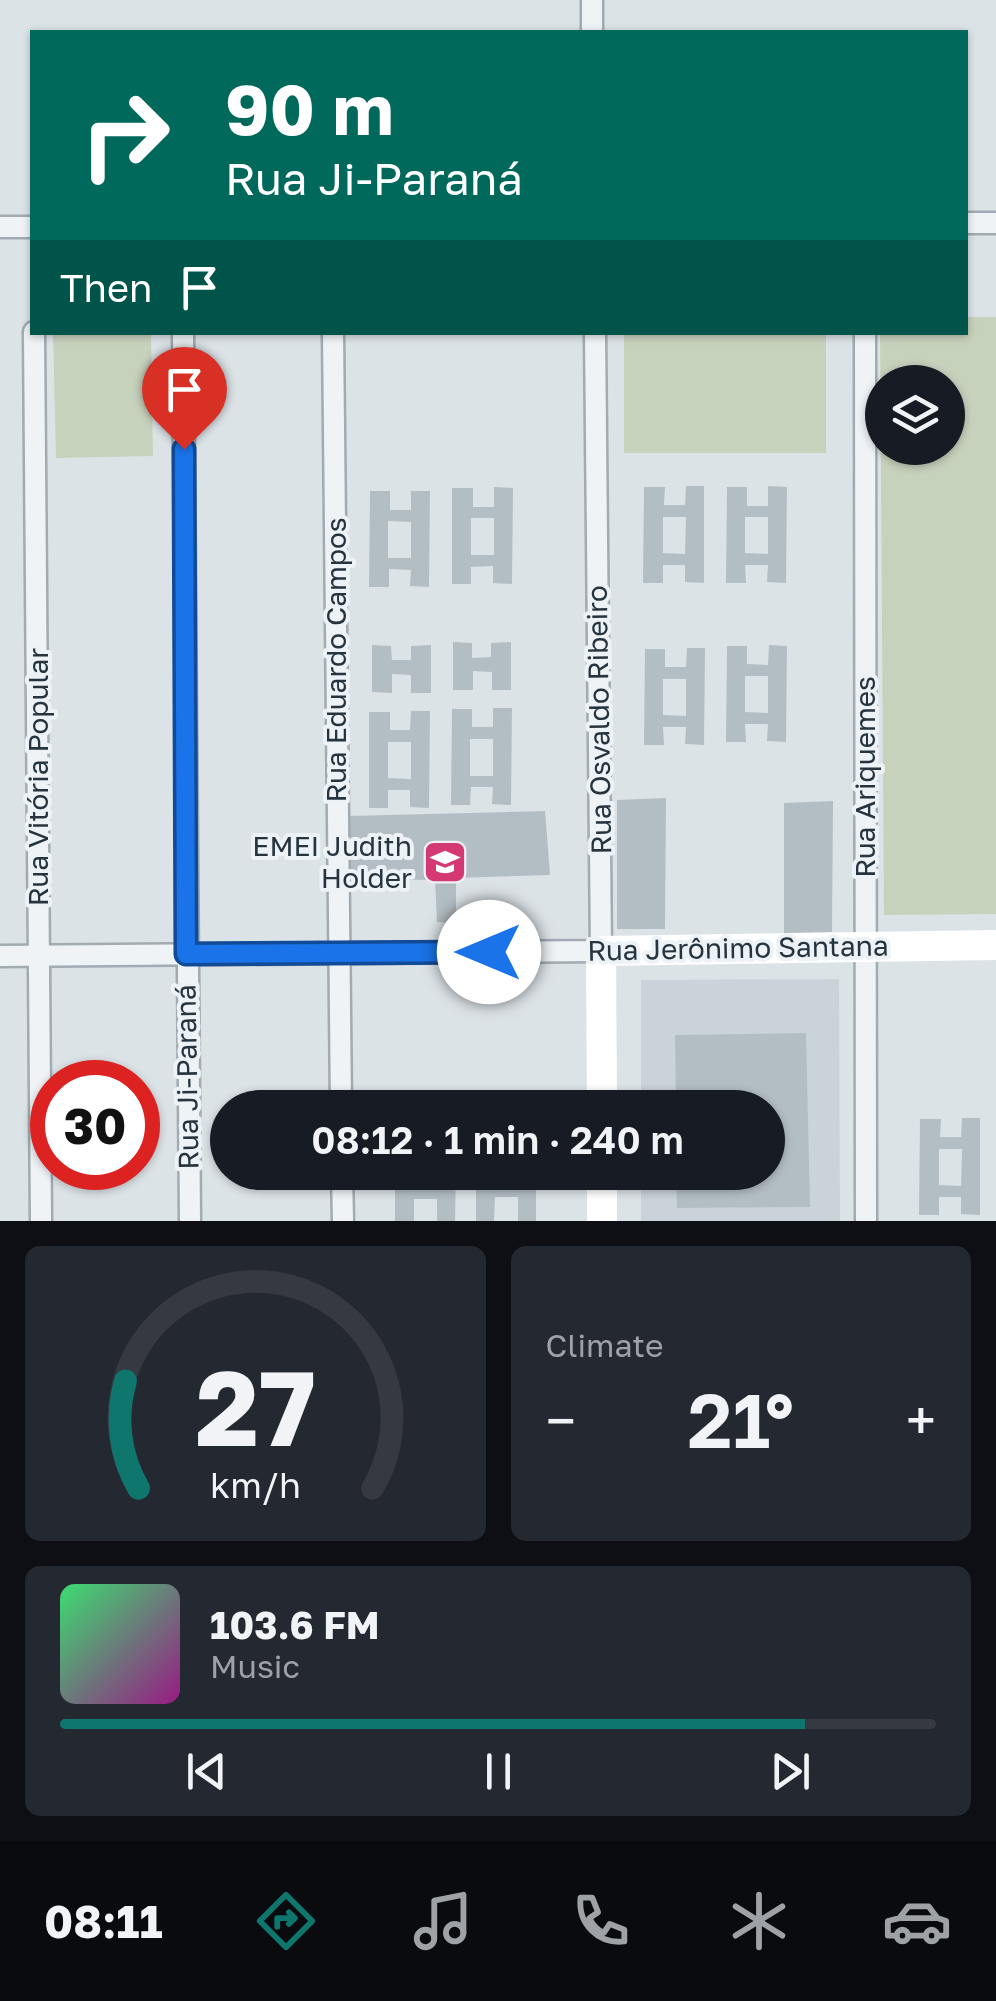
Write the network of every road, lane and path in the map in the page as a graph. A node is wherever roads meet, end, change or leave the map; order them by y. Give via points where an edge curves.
1 (592, 0) edge
2 (592, 30) edge
3 (968, 223) edge
4 (996, 223) edge
5 (0, 227) edge
6 (30, 227) edge
7 (34, 335) edge
8 (183, 335) edge
9 (334, 335) edge
10 (595, 335) edge
11 (865, 335) edge
12 (996, 944) edge
13 (864, 946) junction
14 (602, 951) junction
15 (338, 952) junction
16 (186, 954) junction
17 (0, 956) edge
18 (39, 956) junction
19 (341, 1090) edge
20 (602, 1090) edge
21 (342, 1190) edge
22 (602, 1190) edge
23 (41, 1221) edge
24 (190, 1221) edge
25 (343, 1221) edge
26 (602, 1221) edge
27 (866, 1221) edge

1 - 2 street
3 - 4 street
5 - 6 street
7 - 18 street, Rua Vitória Popular
8 - 16 street, Rua Ji-Paraná
9 - 15 street, Rua Eduardo Campos
10 - 14 street, Rua Osvaldo Ribeiro
11 - 13 street, Rua Ariquemes
12 - 13 street, Rua Jerônimo Santana
13 - 14 street, Rua Jerônimo Santana
13 - 27 street, Rua Ariquemes
14 - 15 street, Rua Jerônimo Santana
14 - 20 street, Rua Osvaldo Ribeiro
15 - 16 street, Rua Jerônimo Santana
15 - 19 street, Rua Eduardo Campos
16 - 18 street, Rua Jerônimo Santana
16 - 24 street, Rua Ji-Paraná
17 - 18 street, Rua Jerônimo Santana
18 - 23 street, Rua Vitória Popular
21 - 25 street
22 - 26 street

